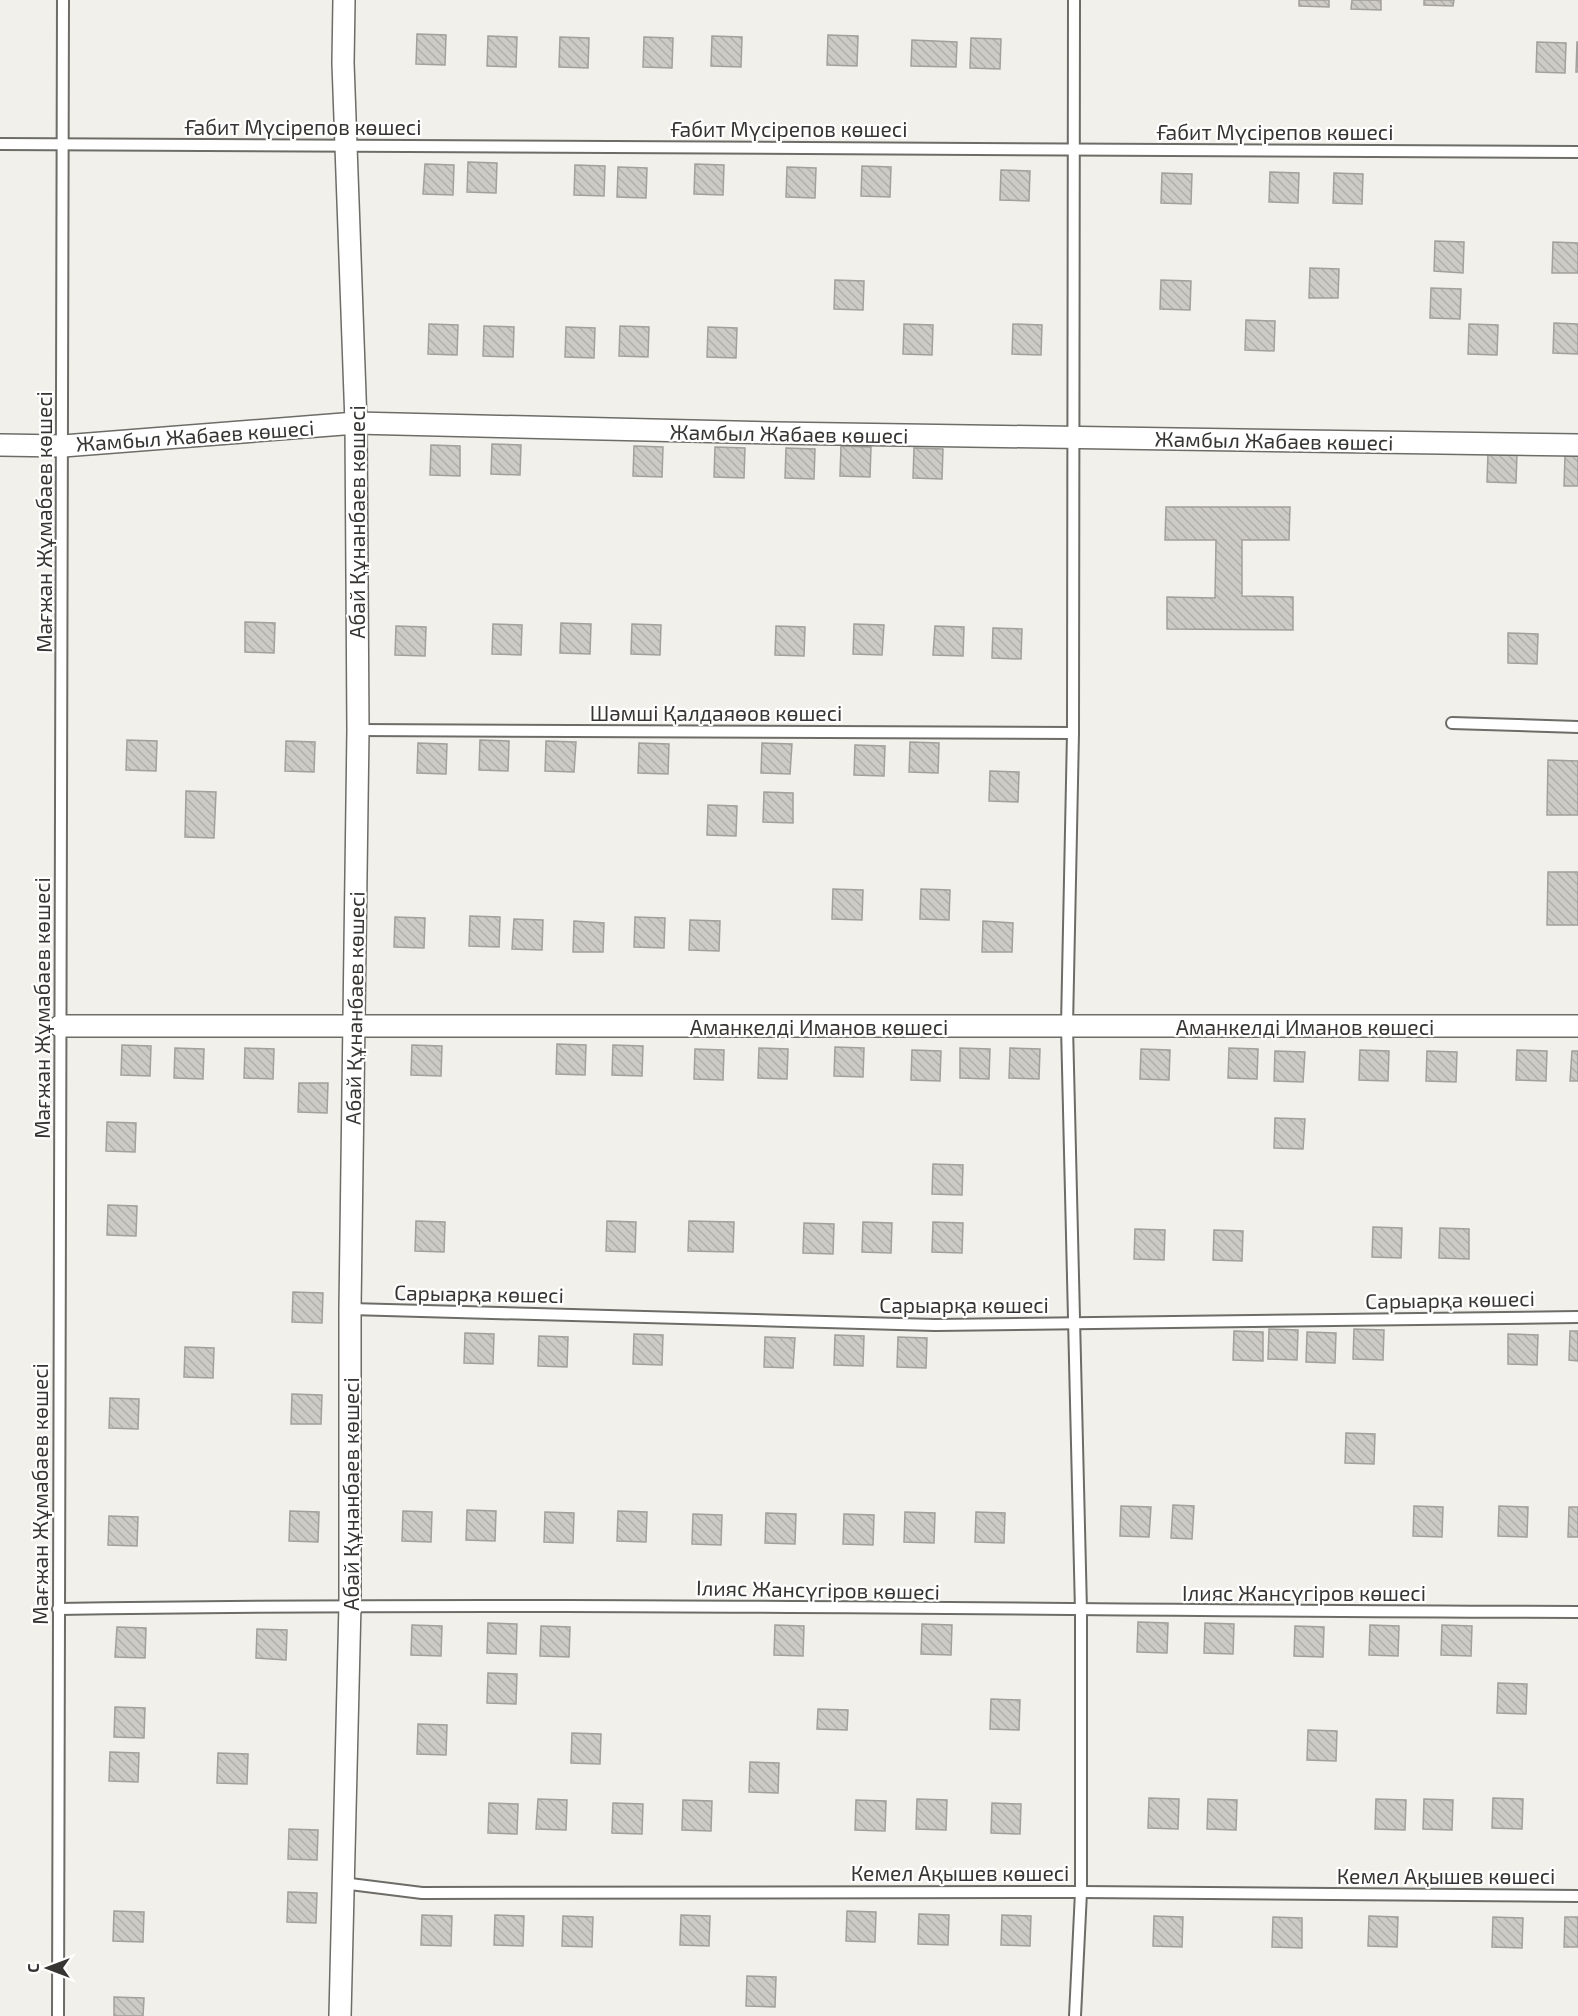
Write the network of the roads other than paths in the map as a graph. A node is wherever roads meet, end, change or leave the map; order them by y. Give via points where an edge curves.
1 (63, 0) edge
2 (344, 0) edge
3 (1074, 0) edge
4 (0, 144) edge
5 (61, 144) junction
6 (346, 146) junction
7 (1074, 149) junction
8 (1578, 152) edge
9 (356, 423) junction
10 (1075, 438) junction
11 (0, 445) edge
12 (1578, 445) edge
13 (63, 446) junction
14 (1452, 723) dead end
15 (1578, 727) edge
16 (358, 730) junction
17 (1073, 733) junction
18 (354, 1025) junction
19 (60, 1026) junction
20 (1068, 1026) junction
21 (1578, 1026) edge
22 (350, 1310) junction
23 (1578, 1317) edge
24 (1073, 1323) junction
25 (350, 1604) junction
26 (58, 1609) junction
27 (1081, 1611) junction
28 (1578, 1612) edge
29 (342, 1883) junction
30 (1081, 1892) junction
31 (1578, 1896) edge
32 (58, 2016) edge
33 (340, 2016) edge
34 (1075, 2016) edge

1 - 5 lane, Мағжан Жұмабаев көшесі
2 - 6 street, Абай Құнанбаев көшесі
3 - 7 lane
4 - 5 lane, Ғабит Мүсірепов көшесі
5 - 6 lane, Ғабит Мүсірепов көшесі
5 - 13 lane, Мағжан Жұмабаев көшесі
6 - 7 lane, Ғабит Мүсірепов көшесі
6 - 9 street, Абай Құнанбаев көшесі
7 - 8 lane, Ғабит Мүсірепов көшесі
7 - 10 lane
9 - 10 street, Жамбыл Жабаев көшесі
9 - 13 street, Жамбыл Жабаев көшесі
9 - 16 street, Абай Құнанбаев көшесі
10 - 12 street, Жамбыл Жабаев көшесі
10 - 17 lane
11 - 13 street, Жамбыл Жабаев көшесі
13 - 19 lane, Мағжан Жұмабаев көшесі
14 - 15 lane
16 - 17 lane, Шәмші Қалдаяөов көшесі
16 - 18 street, Абай Құнанбаев көшесі
17 - 20 lane
18 - 19 street, Аманкелді Иманов көшесі
18 - 20 street, Аманкелді Иманов көшесі
18 - 22 street, Абай Құнанбаев көшесі
19 - 26 lane, Мағжан Жұмабаев көшесі
20 - 21 street, Аманкелді Иманов көшесі
20 - 24 lane
22 - 24 lane, Сарыарқа көшесі via 935,1325
22 - 25 street, Абай Құнанбаев көшесі
23 - 24 lane, Сарыарқа көшесі
24 - 27 lane
25 - 26 lane, Ілияс Жансүгіров көшесі
25 - 27 lane, Ілияс Жансүгіров көшесі
25 - 29 street, Абай Құнанбаев көшесі
26 - 32 lane, Мағжан Жұмабаев көшесі
27 - 28 lane, Ілияс Жансүгіров көшесі
27 - 30 lane
29 - 30 lane, Кемел Ақышев көшесі via 422,1893
29 - 33 street, Абай Құнанбаев көшесі
30 - 31 lane, Кемел Ақышев көшесі
30 - 34 lane

